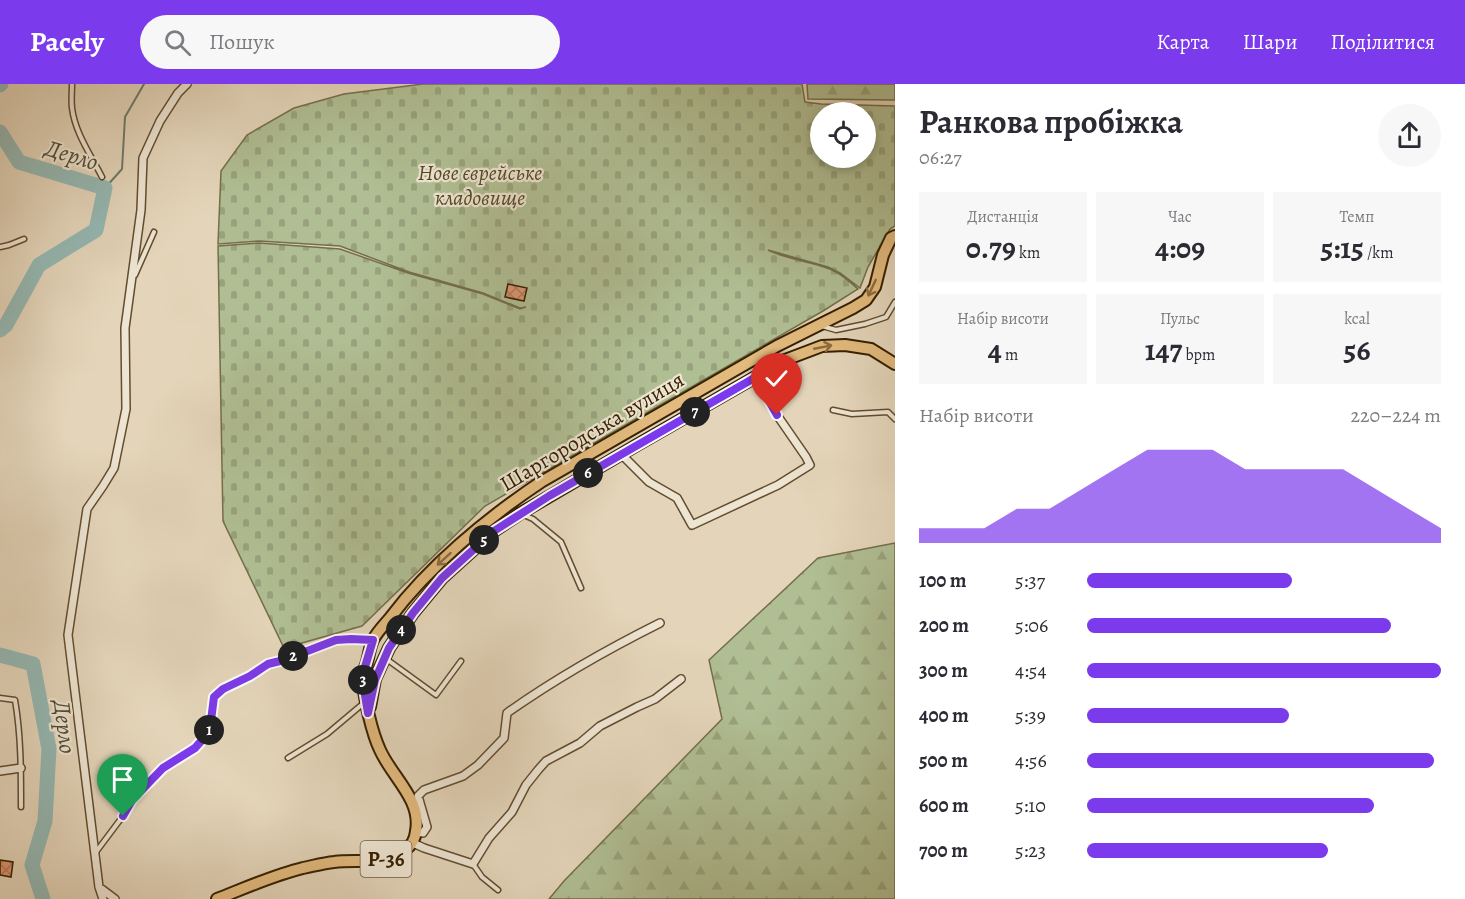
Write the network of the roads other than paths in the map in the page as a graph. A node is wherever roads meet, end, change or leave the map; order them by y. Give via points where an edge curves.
1 (72, 84) edge
2 (187, 84) edge
3 (102, 177) dead end
4 (154, 232) dead end
5 (895, 236) edge
6 (24, 239) dead end
7 (0, 247) edge
8 (131, 285) junction
9 (895, 302) edge
10 (820, 325) junction
11 (895, 364) edge
12 (756, 377) junction
13 (833, 410) dead end
14 (895, 419) edge
15 (621, 454) junction
16 (521, 513) junction
17 (581, 588) dead end
18 (660, 624) dead end
19 (373, 640) junction
20 (385, 657) junction
21 (461, 661) dead end
22 (681, 679) dead end
23 (0, 698) edge
24 (366, 701) junction
25 (368, 713) junction
26 (288, 758) dead end
27 (21, 768) junction
28 (0, 771) edge
29 (21, 807) dead end
30 (414, 837) junction
31 (95, 852) junction
32 (473, 864) junction
33 (99, 886) junction
34 (498, 890) dead end
35 (103, 899) edge
36 (115, 899) edge
37 (217, 899) edge

1 - 3 lane via 75,122
2 - 8 street via 160,121 143,158
4 - 8 lane
5 -> 10 main road, Шаргородська вулиця / Р-36 via 883,255 875,287 866,300
6 - 7 lane
8 - 31 street via 125,328 126,409 114,468 87,509 68,635
9 - 10 lane via 886,317 865,324 836,330
10 -> 19 main road, Шаргородська вулиця / Р-36 via 777,346 513,500 432,570
12 -> 11 main road, Шаргородська вулиця / Р-36 via 785,360 822,346 871,349
12 - 15 main road, Шаргородська вулиця / Р-36
12 - 15 street via 810,465 778,484 692,525 677,498 649,482
13 - 14 lane via 852,414 888,412
15 - 16 main road, Шаргородська вулиця / Р-36
16 - 17 lane via 561,542
16 - 20 main road, Шаргородська вулиця / Р-36 via 494,531 442,578 413,613
18 - 30 street via 563,676 507,713 504,738 478,765 464,776 424,790 418,796 427,827
19 - 24 main road, Шаргородська вулиця / Р-36 via 362,677
19 - 31 lane via 336,640 268,664 223,689 214,697 210,728 203,739 163,768 138,794
20 - 21 lane via 436,695
20 - 25 main road, Шаргородська вулиця / Р-36
22 - 32 street via 656,699 600,726 580,743 546,761
23 - 27 lane via 15,700
24 - 25 main road, Шаргородська вулиця / Р-36
24 - 26 lane via 327,734
25 - 30 main road, Шаргородська вулиця / Р-36 via 380,751 415,809 418,822
27 - 28 street
27 - 29 lane
30 - 32 street via 424,848
30 - 37 main road, Р-36 via 404,851 389,859 302,868
31 - 33 street
32 - 34 lane via 482,878
33 - 35 street
33 - 36 street

